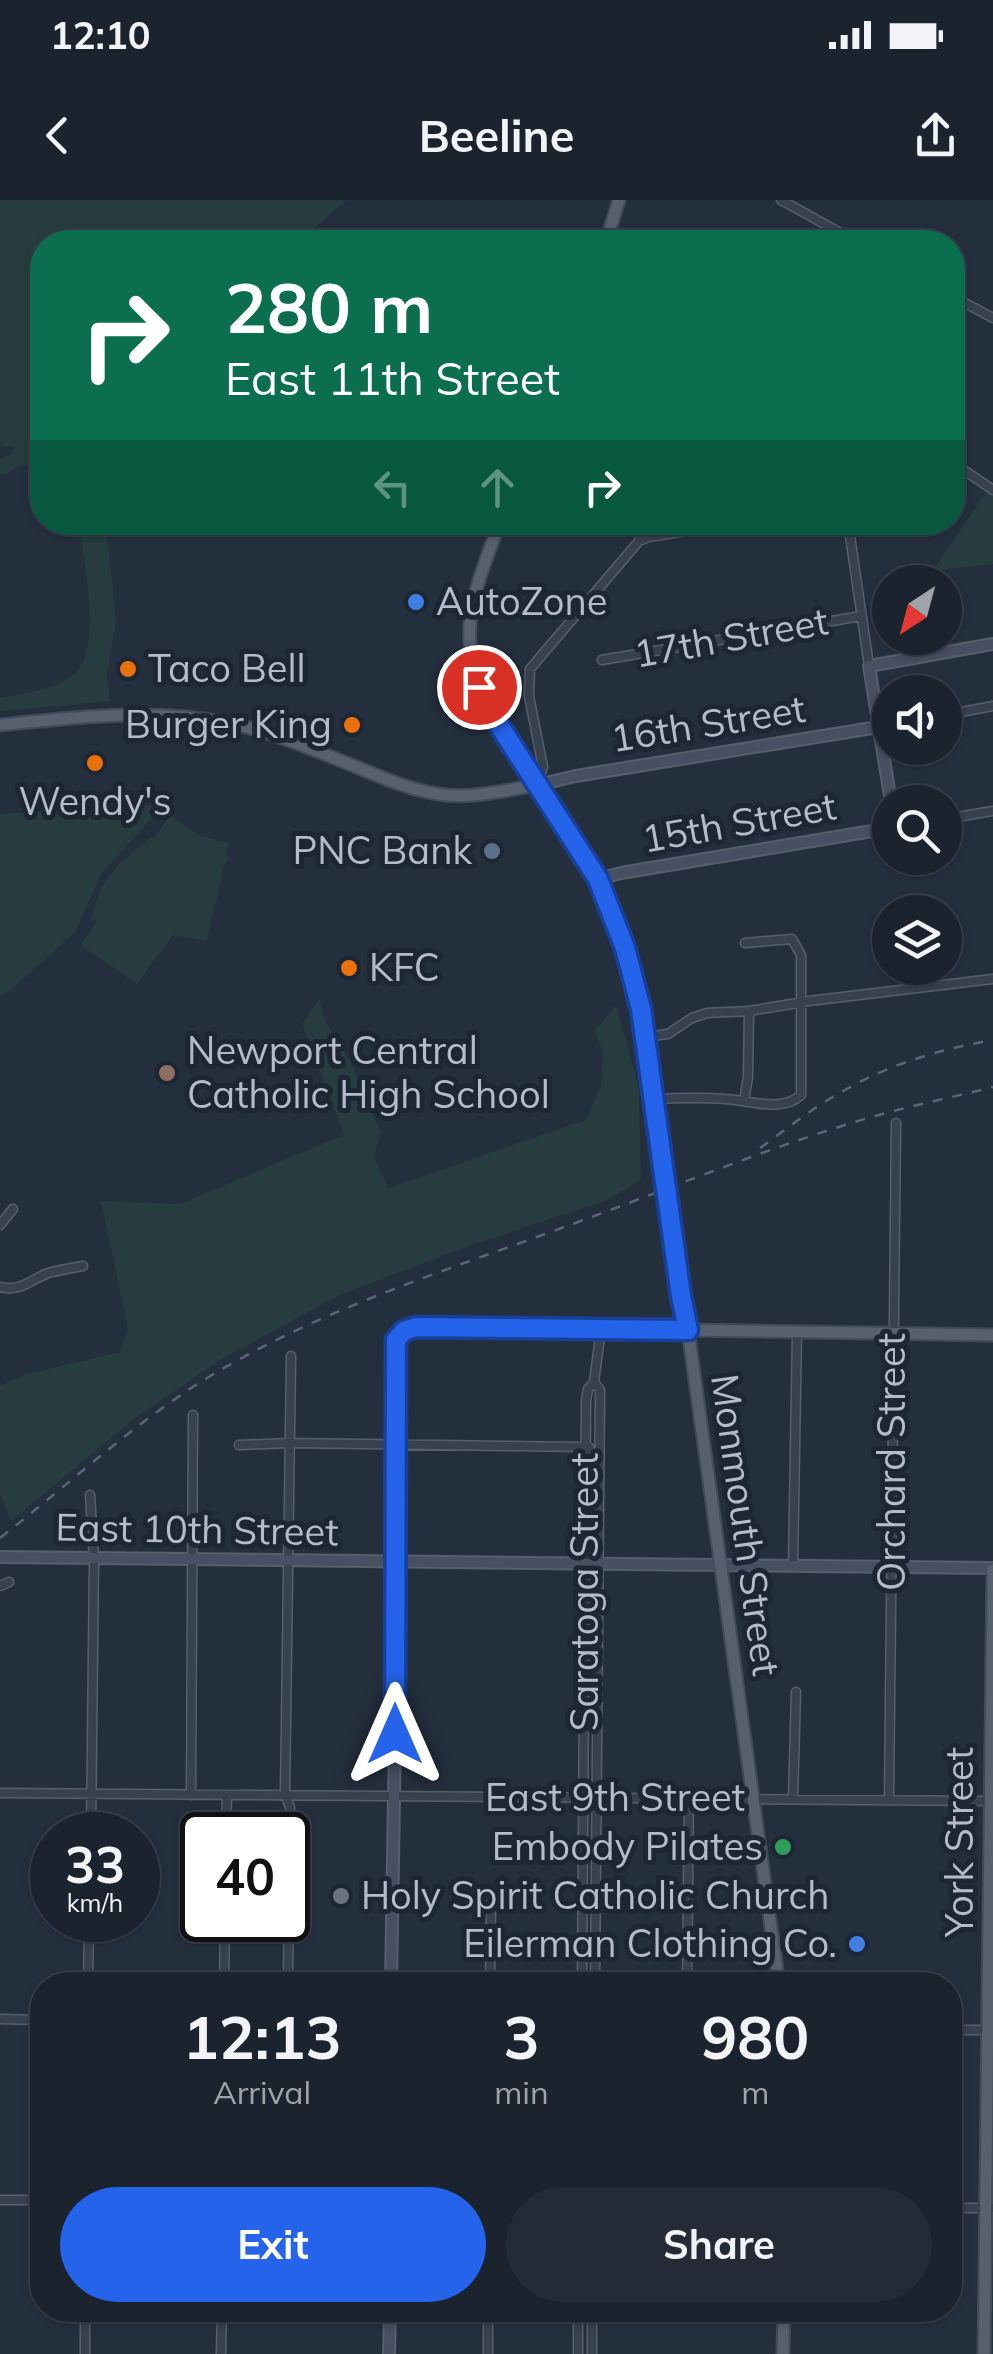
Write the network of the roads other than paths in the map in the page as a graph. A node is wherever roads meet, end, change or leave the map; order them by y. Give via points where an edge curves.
1 (619, 200) edge
2 (781, 200) edge
3 (610, 230) edge
4 (835, 230) edge
5 (965, 303) edge
6 (993, 318) edge
7 (965, 471) edge
8 (993, 490) edge
9 (496, 535) edge
10 (640, 535) edge
11 (657, 535) edge
12 (850, 535) edge
13 (638, 541) junction
14 (861, 616) junction
15 (993, 644) edge
16 (602, 660) dead end
17 (869, 666) junction
18 (872, 678) edge
19 (993, 706) edge
20 (962, 712) edge
21 (0, 725) edge
22 (872, 728) edge
23 (538, 785) junction
24 (993, 811) edge
25 (962, 816) edge
26 (872, 831) edge
27 (598, 879) junction
28 (745, 943) dead end
29 (993, 980) edge
30 (802, 1003) junction
31 (749, 1011) junction
32 (645, 1038) junction
33 (654, 1098) junction
34 (744, 1101) junction
35 (896, 1124) dead end
36 (13, 1208) dead end
37 (0, 1225) edge
38 (83, 1266) dead end
39 (0, 1287) edge
40 (600, 1330) junction
41 (688, 1330) junction
42 (797, 1332) junction
43 (892, 1334) junction
44 (993, 1334) edge
45 (290, 1356) dead end
46 (594, 1382) junction
47 (193, 1415) dead end
48 (289, 1443) junction
49 (395, 1444) junction
50 (239, 1445) dead end
51 (586, 1446) junction
52 (599, 1448) junction
53 (90, 1495) dead end
54 (5, 1557) edge
55 (94, 1559) junction
56 (192, 1559) junction
57 (288, 1560) junction
58 (394, 1562) junction
59 (586, 1562) junction
60 (599, 1563) junction
61 (721, 1564) junction
62 (793, 1565) junction
63 (891, 1566) junction
64 (993, 1569) edge
65 (796, 1692) dead end
66 (0, 1793) edge
67 (92, 1794) junction
68 (191, 1794) junction
69 (227, 1795) junction
70 (286, 1795) junction
71 (394, 1796) junction
72 (584, 1798) junction
73 (598, 1798) junction
74 (753, 1799) junction
75 (689, 1800) junction
76 (794, 1800) junction
77 (888, 1800) junction
78 (991, 1801) edge
79 (92, 1812) edge
80 (227, 1812) edge
81 (491, 1903) dead end
82 (89, 1942) edge
83 (224, 1942) edge
84 (88, 1972) edge
85 (224, 1972) edge
86 (288, 1972) edge
87 (391, 1972) edge
88 (490, 1972) edge
89 (582, 1972) edge
90 (595, 1972) edge
91 (688, 1972) edge
92 (778, 1972) edge
93 (0, 2019) edge
94 (30, 2020) edge
95 (962, 2030) edge
96 (990, 2030) edge
97 (0, 2200) edge
98 (30, 2200) edge
99 (962, 2208) edge
100 (989, 2209) edge
101 (86, 2322) edge
102 (222, 2322) edge
103 (390, 2322) edge
104 (488, 2322) edge
105 (578, 2322) edge
106 (592, 2322) edge
107 (784, 2322) edge
108 (85, 2354) edge
109 (222, 2354) edge
110 (389, 2354) edge
111 (488, 2354) edge
112 (578, 2354) edge
113 (592, 2354) edge
114 (783, 2354) edge
115 (984, 2354) edge

1 - 3 main road
2 - 4 street
5 - 6 street
7 - 8 street
9 - 23 main road, Monmouth Street via 471,610 468,649 486,701
10 - 13 street
11 - 13 street
12 - 14 street
13 - 23 street via 530,669 543,767
14 - 16 street, 17th Street
14 - 17 street
15 - 17 street
17 - 18 street
19 - 20 street
21 - 23 main road via 142,714 190,717 282,737 430,793 480,795
22 - 23 street, 16th Street
23 - 27 main road, Monmouth Street
24 - 25 street
26 - 27 street, 15th Street
27 - 32 main road, Monmouth Street via 625,948
28 - 30 street via 792,939 801,955
29 - 30 street
30 - 31 street
30 - 34 street via 798,1099
31 - 32 street via 707,1013
31 - 34 street
32 - 33 main road, Monmouth Street
33 - 34 street
33 - 41 main road, Monmouth Street
35 - 43 street, Orchard Street
36 - 37 street
38 - 39 street via 21,1288
40 - 41 street
40 - 46 street, Saratoga Street
40 - 49 street via 404,1331 396,1340
41 - 42 main road
41 - 61 main road, Monmouth Street
42 - 43 main road
42 - 62 street
43 - 44 main road
43 - 63 street, Orchard Street
45 - 48 street
46 - 51 street, Saratoga Street via 588,1389
46 - 52 street, Saratoga Street via 600,1390
47 - 56 street
48 - 49 street
48 - 50 street
48 - 57 street
49 - 51 street
49 - 58 street
51 - 52 street
51 - 59 street, Saratoga Street
52 - 60 street, Saratoga Street
53 - 55 street
54 - 55 street, East 10th Street
55 - 56 street, East 10th Street
55 - 67 street
56 - 57 street, East 10th Street
56 - 68 street
57 - 58 street, East 10th Street
57 - 70 street
58 - 59 street, East 10th Street
58 - 71 street
59 - 60 street, East 10th Street
59 - 72 street, Saratoga Street
60 - 61 street, East 10th Street
60 - 73 street, Saratoga Street
61 - 62 street, East 10th Street
61 - 74 main road, Monmouth Street
62 - 63 street, East 10th Street
63 - 64 street, East 10th Street
63 - 77 street, Orchard Street
64 - 78 main road, York Street
65 - 76 street
66 - 67 street, East 9th Street
67 - 68 street, East 9th Street
67 - 79 street
68 - 69 street, East 9th Street
69 - 70 street, East 9th Street
69 - 80 street
70 - 71 street, East 9th Street
70 - 86 street
71 - 72 street, East 9th Street
71 - 87 street
72 - 73 street, East 9th Street
72 - 89 street, Saratoga Street
73 - 75 street, East 9th Street
73 - 90 street, Saratoga Street
74 - 75 street, East 9th Street
74 - 76 street, East 9th Street
74 - 92 main road, Monmouth Street
75 - 91 street
76 - 77 street, East 9th Street
77 - 78 street, East 9th Street
78 - 96 main road, York Street
81 - 88 street
82 - 84 street
83 - 85 street
93 - 94 street
95 - 96 street
96 - 100 main road, York Street
97 - 98 street
99 - 100 street
100 - 115 main road, York Street
101 - 108 street
102 - 109 street
103 - 110 street
104 - 111 street
105 - 112 street
106 - 113 street
107 - 114 main road

